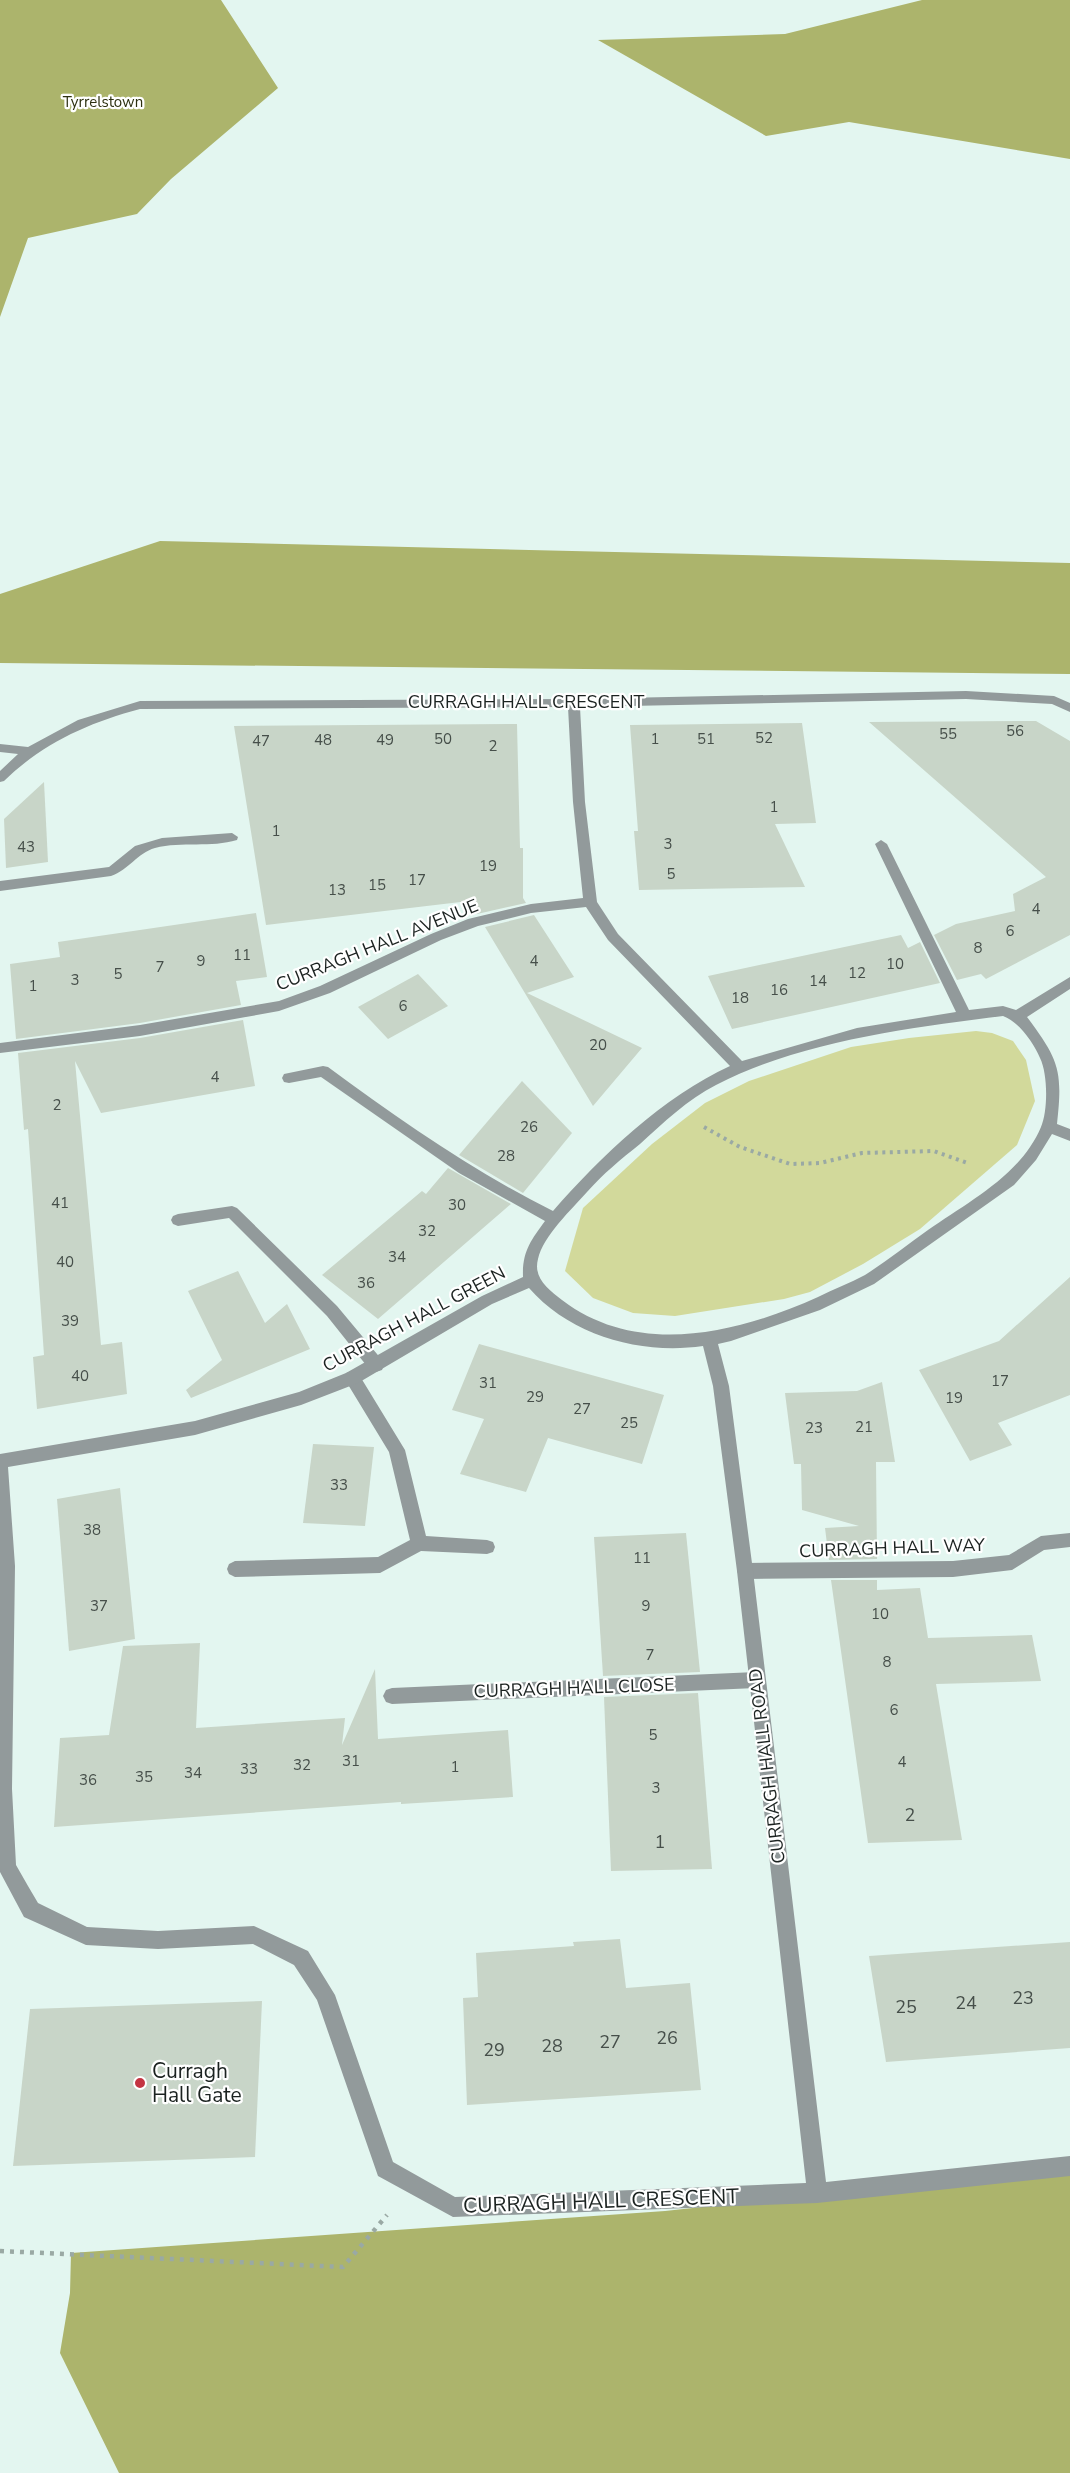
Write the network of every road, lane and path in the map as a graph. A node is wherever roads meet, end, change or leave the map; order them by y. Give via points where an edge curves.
1 (574, 703) junction
2 (1070, 708) edge
3 (0, 748) edge
4 (30, 751) junction
5 (0, 778) edge
6 (232, 837) dead end
7 (881, 844) dead end
8 (0, 886) edge
9 (590, 902) junction
10 (1070, 982) edge
11 (964, 1014) junction
12 (1018, 1016) junction
13 (0, 1048) edge
14 (739, 1067) junction
15 (289, 1078) dead end
16 (673, 1107) junction
17 (1049, 1127) junction
18 (1070, 1135) edge
19 (1009, 1181) junction
20 (555, 1219) junction
21 (178, 1220) dead end
22 (531, 1280) junction
23 (709, 1340) junction
24 (376, 1365) junction
25 (351, 1378) junction
26 (0, 1461) edge
27 (1070, 1540) edge
28 (419, 1543) junction
29 (487, 1547) dead end
30 (235, 1569) dead end
31 (745, 1571) junction
32 (756, 1680) junction
33 (392, 1696) dead end
34 (1070, 2166) edge
35 (412, 2185) junction
36 (817, 2193) junction
37 (0, 2251) edge

1 - 2 street, CURRAGH HALL CRESCENT via 966,695 1054,700
1 - 4 street, CURRAGH HALL CRESCENT via 140,705 99,715 58,733
1 - 9 street
3 - 4 street
4 - 5 street, CURRAGH HALL CRESCENT
6 - 8 street via 158,844 141,849 121,868 111,871
7 - 11 street
9 - 13 street, CURRAGH HALL AVENUE via 558,904 463,926 286,1004 156,1029
9 - 14 street via 613,937
10 - 12 street
11 - 12 street, CURRAGH HALL GREEN via 1003,1011
11 - 14 street, CURRAGH HALL GREEN via 857,1033
12 - 17 street, CURRAGH HALL GREEN via 1051,1066
14 - 16 street, CURRAGH HALL GREEN via 708,1082
15 - 20 street via 323,1071 418,1140 508,1196
16 - 19 path via 719,1137 790,1164 820,1163 862,1153 934,1151
16 - 20 street, CURRAGH HALL GREEN via 594,1174
17 - 18 street
17 - 19 street, CURRAGH HALL GREEN
19 - 23 street, CURRAGH HALL GREEN via 869,1281 773,1321
20 - 22 street, CURRAGH HALL GREEN via 530,1260
21 - 24 street via 232,1212 332,1311
22 - 23 street, CURRAGH HALL GREEN via 566,1312 598,1330 679,1343
22 - 24 street, CURRAGH HALL GREEN via 487,1300
23 - 31 street, CURRAGH HALL ROAD via 721,1386
24 - 25 street, CURRAGH HALL GREEN
25 - 26 street, CURRAGH HALL GREEN via 301,1398 195,1428
25 - 28 street via 397,1450
26 - 35 street, CURRAGH HALL CRESCENT via 7,1566 4,1822 7,1867 21,1893 31,1910 86,1936 158,1941 254,1935 301,1958 326,1995 385,2169
27 - 31 street, CURRAGH HALL WAY via 1041,1543 1012,1562 952,1569
28 - 29 street
28 - 30 street via 380,1565
31 - 32 street, CURRAGH HALL ROAD
32 - 33 street, CURRAGH HALL CLOSE
32 - 36 street, CURRAGH HALL ROAD
34 - 36 street, CURRAGH HALL CRESCENT
35 - 36 street, CURRAGH HALL CRESCENT via 453,2207
35 - 37 path via 343,2267

